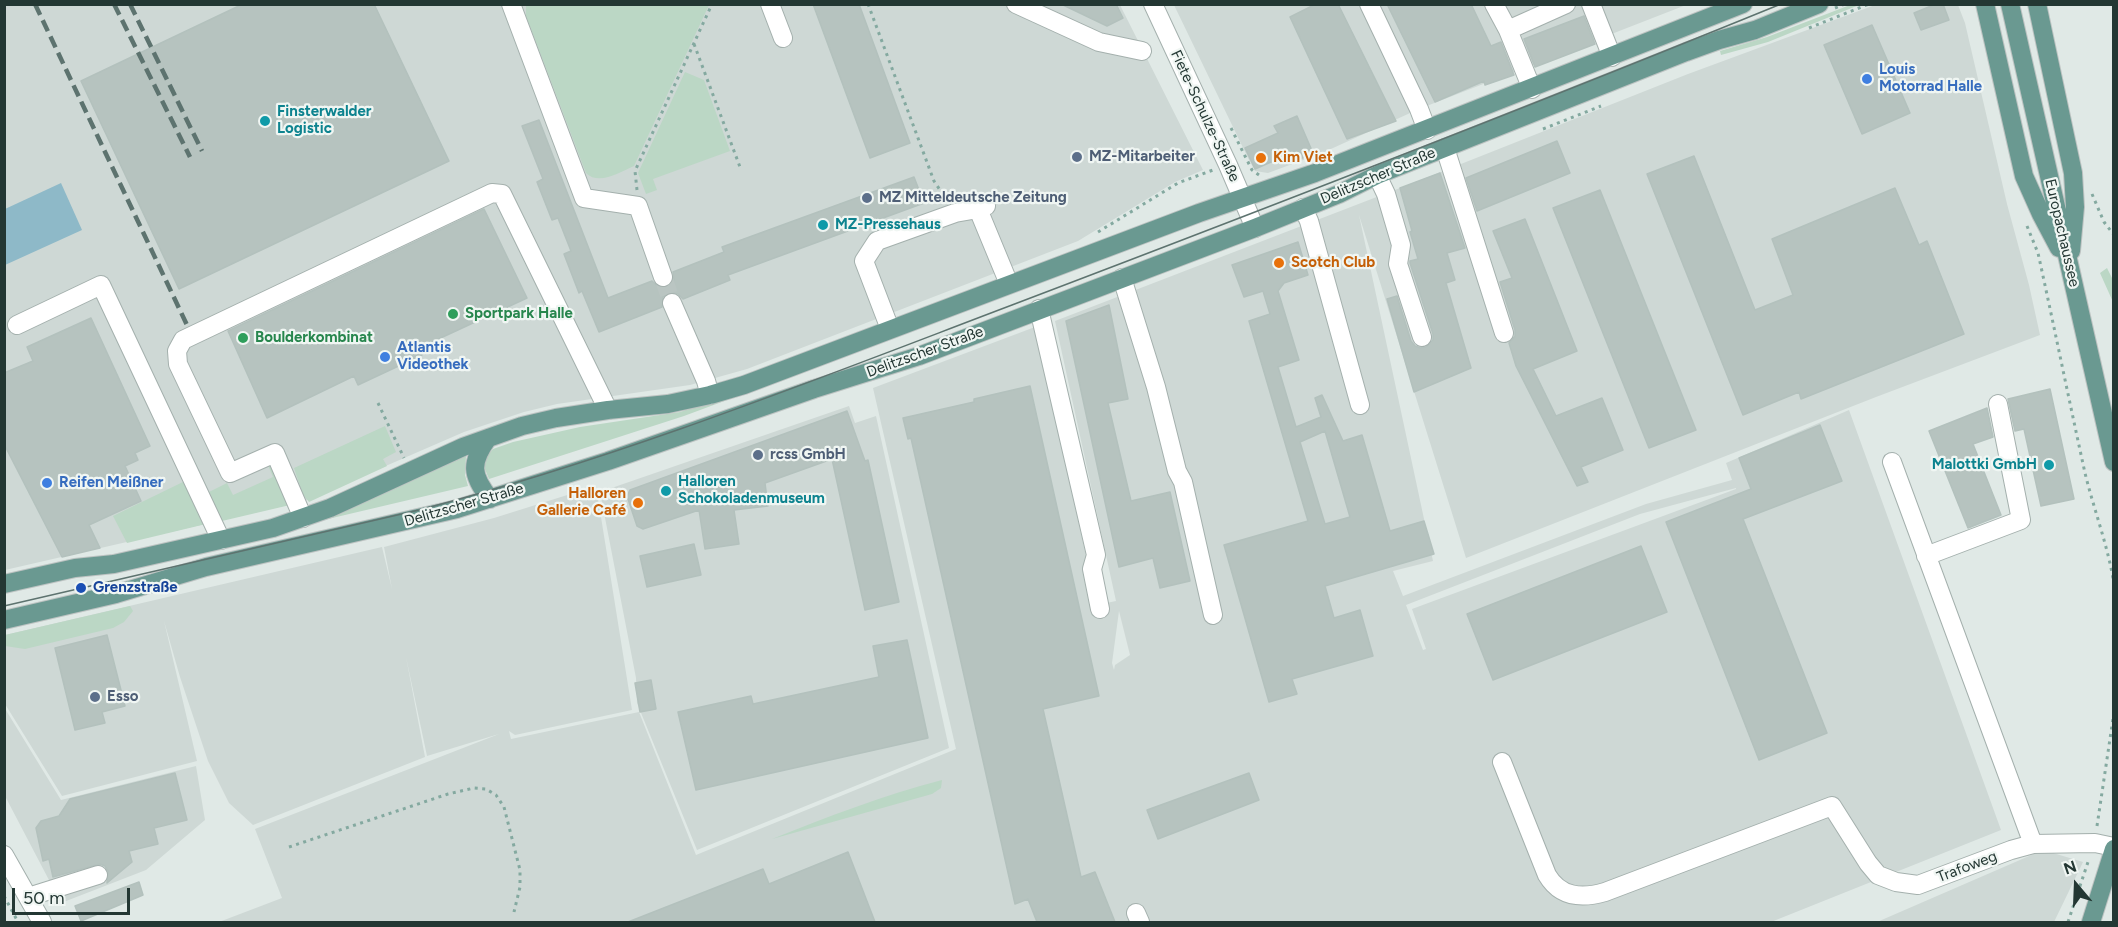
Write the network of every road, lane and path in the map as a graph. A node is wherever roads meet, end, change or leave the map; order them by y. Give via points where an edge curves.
1 (511, 4) edge
2 (712, 4) edge
3 (770, 4) edge
4 (868, 4) edge
5 (1017, 4) edge
6 (1153, 4) edge
7 (1369, 4) edge
8 (1494, 4) edge
9 (1566, 4) edge
10 (1591, 4) edge
11 (1743, 4) edge
12 (1819, 4) edge
13 (1869, 4) edge
14 (1985, 4) edge
15 (2010, 4) edge
16 (2037, 4) edge
17 (1708, 11) edge
18 (1807, 29) dead end
19 (1508, 30) junction
20 (783, 38) dead end
21 (694, 44) junction
22 (1142, 51) dead end
23 (1612, 57) junction
24 (1532, 89) junction
25 (1608, 103) dead end
26 (1427, 130) junction
27 (1535, 132) dead end
28 (1445, 148) junction
29 (1246, 159) dead end
30 (1228, 165) junction
31 (740, 167) dead end
32 (1377, 175) junction
33 (1242, 198) junction
34 (638, 206) junction
35 (1303, 208) junction
36 (955, 213) junction
37 (2025, 223) dead end
38 (1255, 228) junction
39 (1089, 238) dead end
40 (2070, 268) junction
41 (663, 277) tunnel mouth
42 (1122, 278) junction
43 (1009, 284) junction
44 (672, 303) tunnel mouth
45 (1039, 309) junction
46 (17, 325) dead end
47 (890, 329) junction
48 (1504, 333) dead end
49 (1422, 337) dead end
50 (710, 395) junction
51 (378, 403) dead end
52 (1998, 404) dead end
53 (1360, 405) dead end
54 (608, 410) junction
55 (488, 438) junction
56 (1892, 462) dead end
57 (2114, 462) edge
58 (411, 471) junction
59 (490, 499) junction
60 (303, 518) junction
61 (221, 540) junction
62 (1926, 556) junction
63 (4, 584) edge
64 (2114, 584) edge
65 (1100, 609) dead end
66 (1213, 615) dead end
67 (4, 620) edge
68 (2114, 712) edge
69 (1502, 762) dead end
70 (2095, 843) junction
71 (2033, 844) junction
72 (289, 847) dead end
73 (2114, 848) edge
74 (4, 855) edge
75 (98, 875) dead end
76 (4, 896) edge
77 (28, 897) junction
78 (514, 912) dead end
79 (18, 922) edge
80 (42, 922) edge
81 (2068, 922) edge
82 (2091, 922) edge

1 - 34 street via 584,198
2 - 21 path
3 - 20 street
4 - 36 path via 934,181
5 - 22 street via 1099,42
6 - 30 street, Fiete-Schulze-Straße
7 - 26 street
8 - 19 street
9 - 19 street
10 - 23 street
11 - 17 main road, Delitzscher Straße
12 - 28 main road, Delitzscher Straße
13 - 18 path
14 - 40 main road via 2025,176
15 - 40 main road, Europachaussee
16 - 40 main road via 2073,173 2075,207
17 - 23 main road, Delitzscher Straße
19 - 24 street
21 - 31 path
21 - 34 path via 635,171
23 - 24 main road, Delitzscher Straße
24 - 26 main road, Delitzscher Straße
25 - 27 path
26 - 33 main road, Delitzscher Straße
28 - 32 main road, Delitzscher Straße
28 - 48 street
29 - 30 path
30 - 33 street, Fiete-Schulze-Straße
30 - 39 path via 1178,183
32 - 35 main road, Delitzscher Straße
32 - 49 street via 1401,245 1398,264
33 - 38 street, Fiete-Schulze-Straße
33 - 43 main road, Delitzscher Straße
34 - 41 street
35 - 38 main road, Delitzscher Straße
35 - 53 street
36 - 43 street via 982,207
36 - 47 street via 877,241 864,261
37 - 64 path via 2038,253
38 - 42 main road, Delitzscher Straße
40 - 57 main road, Europachaussee
42 - 45 main road, Delitzscher Straße
42 - 66 street via 1177,471 1184,482
43 - 47 main road, Delitzscher Straße
44 - 50 street
45 - 59 main road, Delitzscher Straße via 919,356
45 - 65 street via 1096,555 1092,568
46 - 61 street via 101,285
47 - 50 main road, Delitzscher Straße
50 - 54 main road, Delitzscher Straße
51 - 58 path
52 - 62 street via 2021,520
54 - 55 main road, Delitzscher Straße via 556,418
54 - 60 street via 502,194 492,193 183,340 177,351 178,364 230,473 275,453
55 - 58 main road, Delitzscher Straße
55 - 59 main road via 474,466 480,486
56 - 62 street
58 - 60 main road, Delitzscher Straße
59 - 67 main road, Delitzscher Straße
60 - 61 main road, Delitzscher Straße
61 - 63 main road, Delitzscher Straße
62 - 71 street
68 - 70 path
69 - 71 street, Trafoweg via 1547,875 1554,887 1564,893 1592,896 1605,892 1832,806 1878,875 1896,882 1918,885
70 - 71 street, Trafoweg
70 - 73 street, Trafoweg
70 - 81 path
72 - 78 path via 448,794 486,789 504,807 520,870
73 - 82 main road
74 - 77 street
75 - 77 street
76 - 79 path
77 - 80 street

